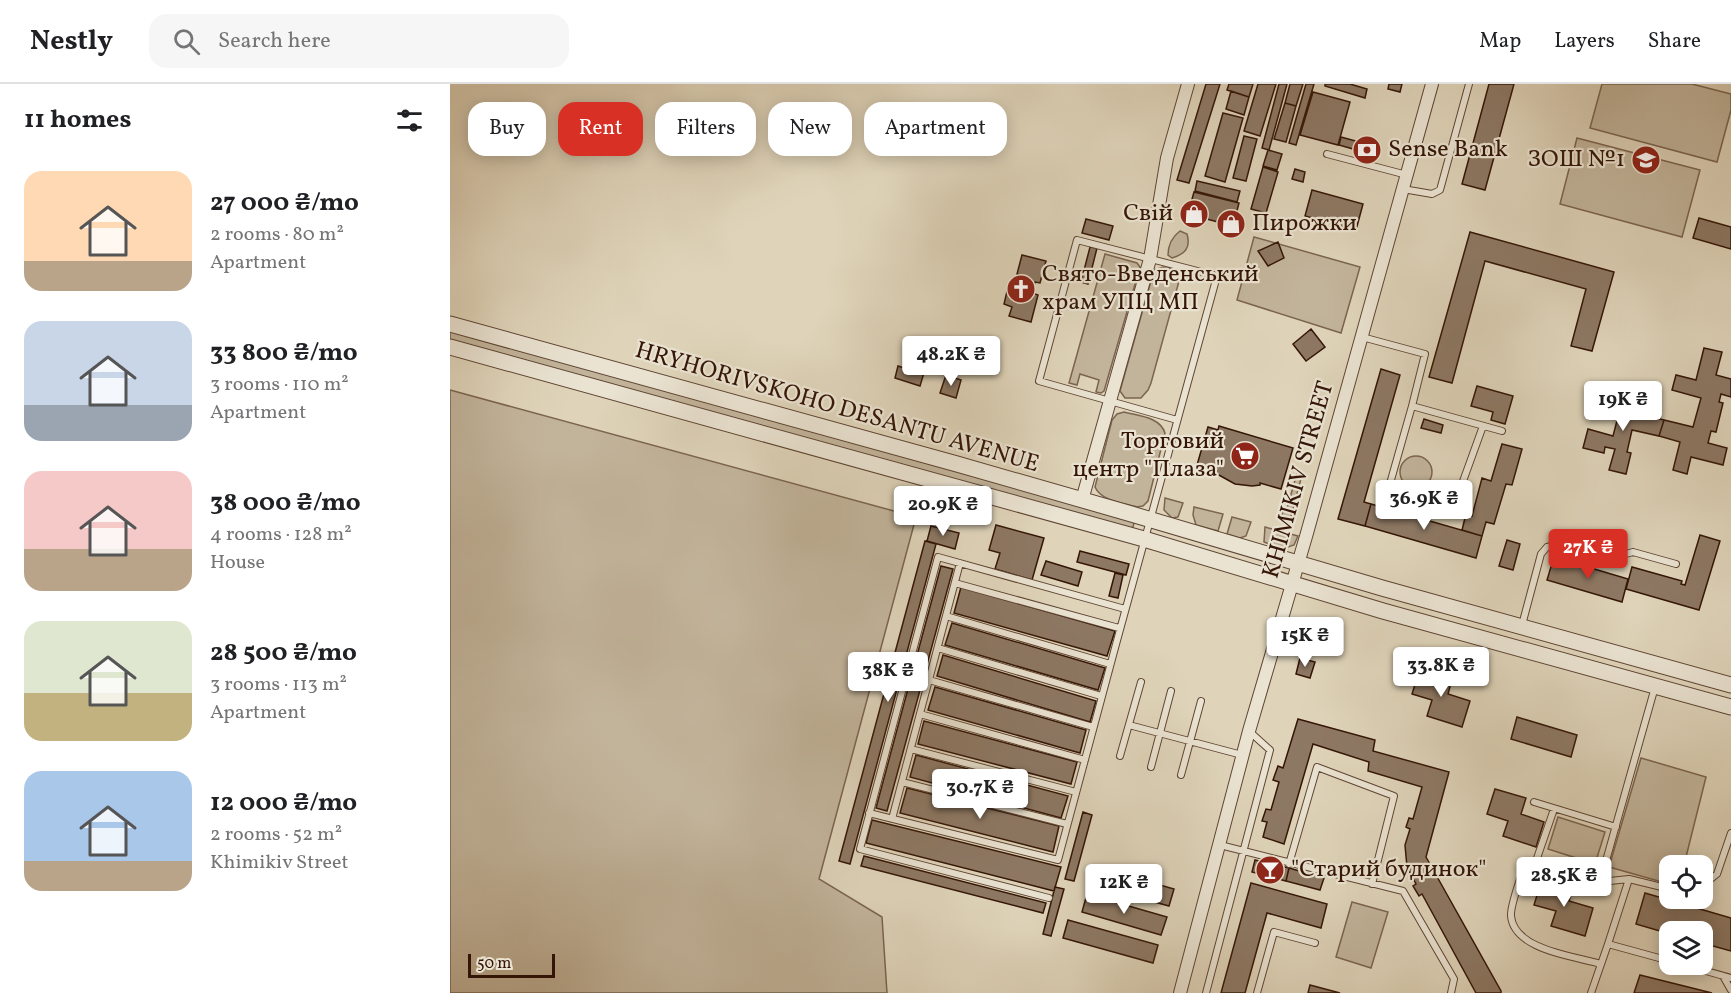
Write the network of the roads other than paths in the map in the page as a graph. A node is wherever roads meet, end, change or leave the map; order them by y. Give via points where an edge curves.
1 (1188, 84) edge
2 (1432, 84) edge
3 (1469, 84) edge
4 (1327, 154) dead end
5 (1407, 175) junction
6 (1403, 189) junction
7 (1150, 259) junction
8 (450, 324) edge
9 (1362, 337) junction
10 (450, 347) edge
11 (1110, 401) junction
12 (1412, 406) junction
13 (1177, 420) junction
14 (1483, 426) junction
15 (1502, 431) dead end
16 (945, 485) junction
17 (1082, 500) junction
18 (938, 519) dead end
19 (1150, 519) junction
20 (1144, 539) junction
21 (1297, 562) junction
22 (960, 563) junction
23 (1676, 564) dead end
24 (955, 583) junction
25 (1292, 583) junction
26 (1125, 609) junction
27 (1483, 615) junction
28 (946, 616) junction
29 (1522, 626) junction
30 (1119, 628) junction
31 (1477, 636) junction
32 (938, 648) junction
33 (1110, 664) junction
34 (1662, 666) junction
35 (929, 680) junction
36 (1141, 682) dead end
37 (1731, 685) edge
38 (1656, 686) junction
39 (1171, 691) dead end
40 (1101, 696) junction
41 (1201, 701) dead end
42 (1731, 707) edge
43 (920, 714) junction
44 (1129, 725) junction
45 (1093, 727) junction
46 (1248, 731) junction
47 (1160, 734) junction
48 (1190, 742) junction
49 (911, 749) junction
50 (1242, 755) junction
51 (1120, 756) dead end
52 (1085, 760) junction
53 (1151, 767) dead end
54 (1181, 775) dead end
55 (902, 782) junction
56 (1076, 792) junction
57 (1534, 802) dead end
58 (1554, 809) junction
59 (869, 813) junction
60 (892, 819) junction
61 (1067, 824) junction
62 (1616, 827) junction
63 (1731, 833) edge
64 (1220, 845) junction
65 (1243, 851) junction
66 (1289, 864) junction
67 (1535, 864) junction
68 (1713, 877) edge
69 (1629, 879) junction
70 (1600, 882) junction
71 (1372, 884) junction
72 (1659, 886) edge
73 (1049, 898) dead end
74 (1315, 943) dead end
75 (1608, 944) junction
76 (1659, 958) edge
77 (1601, 964) junction
78 (1713, 973) edge
79 (1723, 976) junction
80 (1731, 978) edge
81 (1731, 990) edge
82 (1180, 993) edge
83 (1206, 993) edge
84 (1257, 993) edge
85 (1451, 993) edge
86 (1591, 993) edge

1 - 7 street via 1167,158
2 - 5 street, KHIMIKIV STREET
3 - 6 lane via 1440,190 1432,194
4 - 5 lane
5 - 6 street, KHIMIKIV STREET
6 - 9 street, KHIMIKIV STREET
7 - 11 street
7 - 11 lane via 1077,240 1039,381
7 - 13 lane via 1217,276
8 - 17 street, HRYHORIVSKOHO DESANTU AVENUE
9 - 12 lane via 1425,354
9 - 21 street, KHIMIKIV STREET
10 - 16 street, HRYHORIVSKOHO DESANTU AVENUE
11 - 13 lane
11 - 17 street
12 - 14 lane
12 - 14 lane via 1389,487 1454,506
13 - 19 lane
14 - 15 lane
16 - 18 lane
16 - 20 street, HRYHORIVSKOHO DESANTU AVENUE
17 - 19 street, HRYHORIVSKOHO DESANTU AVENUE
19 - 20 lane
19 - 21 street, HRYHORIVSKOHO DESANTU AVENUE
20 - 25 street, HRYHORIVSKOHO DESANTU AVENUE
20 - 26 lane
21 - 25 street, KHIMIKIV STREET
21 - 27 street, HRYHORIVSKOHO DESANTU AVENUE
22 - 24 lane
22 - 26 lane
22 - 59 lane via 938,557
23 - 29 lane via 1633,552 1608,559 1557,545 1547,547 1541,554
24 - 28 lane
24 - 30 lane
25 - 31 street, HRYHORIVSKOHO DESANTU AVENUE
25 - 46 street, KHIMIKIV STREET
26 - 30 lane
27 - 29 street, HRYHORIVSKOHO DESANTU AVENUE
27 - 31 street
28 - 32 lane
28 - 33 lane
29 - 34 street, HRYHORIVSKOHO DESANTU AVENUE
30 - 33 lane
31 - 38 street, HRYHORIVSKOHO DESANTU AVENUE
32 - 35 lane
32 - 40 lane
33 - 40 lane
34 - 37 street, HRYHORIVSKOHO DESANTU AVENUE
34 - 38 street
35 - 43 lane
35 - 45 lane
36 - 44 lane
38 - 42 street, HRYHORIVSKOHO DESANTU AVENUE
38 - 62 lane
39 - 47 lane
40 - 45 lane
41 - 48 lane
43 - 49 lane
43 - 52 lane
44 - 47 lane
44 - 51 lane
45 - 52 lane
46 - 50 street, KHIMIKIV STREET
46 - 65 lane via 1270,750
47 - 48 lane
47 - 53 lane
48 - 50 lane
48 - 54 lane
49 - 55 lane
49 - 56 lane
50 - 64 street, KHIMIKIV STREET
52 - 56 lane
55 - 60 lane
55 - 61 lane
56 - 61 lane
57 - 58 lane
58 - 62 lane
58 - 67 lane
59 - 60 lane
59 - 73 lane via 860,849
60 - 61 lane via 1058,860
62 - 70 lane
63 - 68 lane
64 - 65 lane
64 - 82 street, KHIMIKIV STREET
65 - 66 lane
65 - 83 lane
66 - 71 lane
66 - 71 lane via 1317,768 1394,796
67 - 70 lane
67 - 77 lane via 1526,862 1522,873 1511,915 1514,929 1532,945
69 - 70 lane
69 - 72 lane
69 - 75 lane
71 - 85 lane via 1403,891 1454,979
74 - 84 lane via 1274,932
75 - 76 lane
75 - 77 lane
77 - 86 lane
78 - 79 lane
79 - 80 lane
79 - 81 lane

